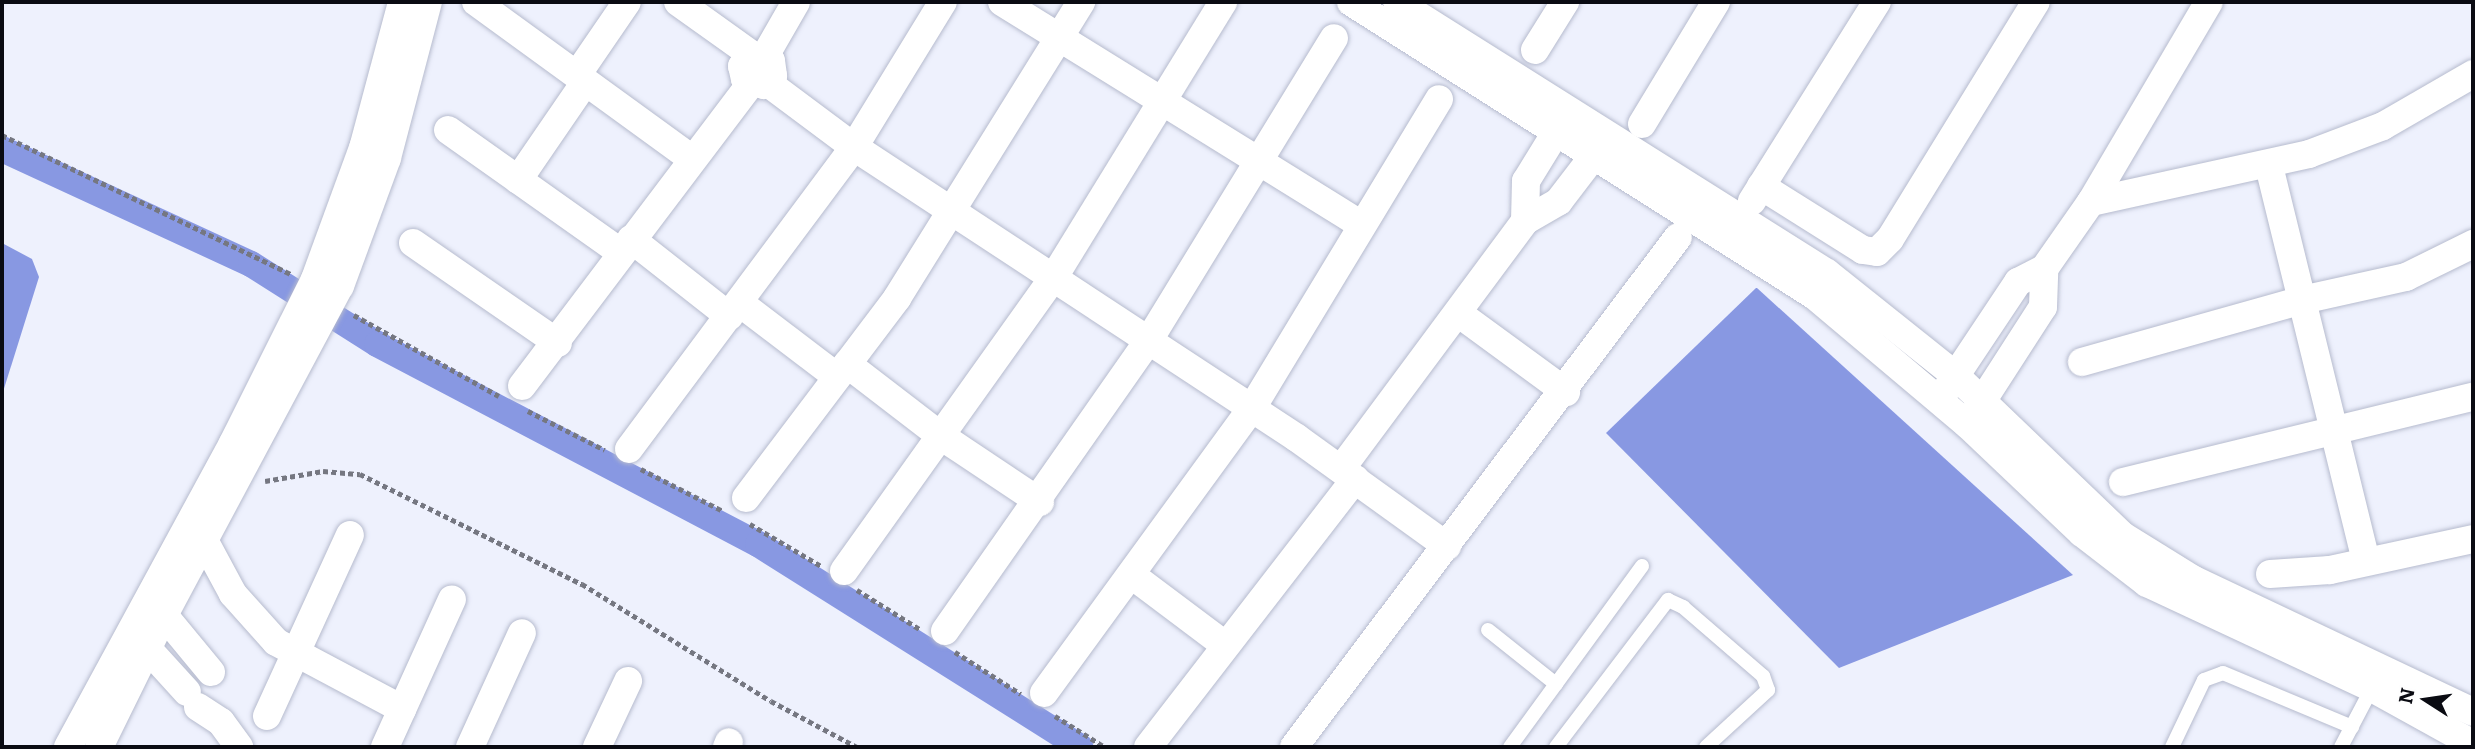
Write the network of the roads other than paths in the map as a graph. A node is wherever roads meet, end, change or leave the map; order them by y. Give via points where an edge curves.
1 (402, 2) edge
2 (428, 2) edge
3 (476, 2) edge
4 (627, 2) edge
5 (678, 2) edge
6 (796, 2) edge
7 (943, 2) edge
8 (1002, 2) edge
9 (1081, 2) edge
10 (1223, 2) edge
11 (1351, 2) edge
12 (1565, 2) edge
13 (1716, 2) edge
14 (1877, 2) edge
15 (2036, 2) edge
16 (2209, 2) edge
17 (1394, 10) edge
18 (1334, 38) dead end
19 (1059, 39) junction
20 (1535, 50) dead end
21 (758, 69) junction
22 (2473, 74) edge
23 (581, 78) junction
24 (1439, 99) dead end
25 (1162, 101) junction
26 (1563, 121) junction
27 (1642, 124) dead end
28 (448, 130) dead end
29 (1603, 145) junction
30 (854, 147) junction
31 (691, 158) junction
32 (1258, 160) junction
33 (2269, 166) junction
34 (518, 180) junction
35 (1761, 186) junction
36 (2091, 202) junction
37 (953, 209) junction
38 (1525, 221) junction
39 (1360, 224) junction
40 (1736, 228) junction
41 (1678, 237) dead end
42 (413, 243) dead end
43 (2473, 244) edge
44 (627, 246) junction
45 (2044, 269) junction
46 (1054, 277) junction
47 (324, 288) junction
48 (2302, 300) junction
49 (735, 309) junction
50 (1458, 313) junction
51 (1149, 340) junction
52 (558, 342) junction
53 (292, 356) junction
54 (2082, 362) dead end
55 (842, 370) junction
56 (1955, 375) junction
57 (1566, 392) junction
58 (2473, 397) edge
59 (518, 399) road end
60 (1939, 401) junction
61 (1252, 408) junction
62 (1975, 413) junction
63 (2333, 429) junction
64 (941, 436) junction
65 (624, 455) road end
66 (1348, 474) junction
67 (2123, 482) dead end
68 (1040, 502) junction
69 (741, 512) road end
70 (350, 535) dead end
71 (2473, 539) edge
72 (205, 542) junction
73 (1447, 547) junction
74 (2366, 561) junction
75 (1642, 566) dead end
76 (2270, 574) dead end
77 (841, 576) road end
78 (1133, 576) junction
79 (2188, 591) junction
80 (452, 598) dead end
81 (156, 606) junction
82 (1488, 630) dead end
83 (522, 634) dead end
84 (139, 639) junction
85 (941, 639) road end
86 (1225, 645) junction
87 (295, 653) junction
88 (628, 681) dead end
89 (1556, 684) junction
90 (2372, 688) junction
91 (1041, 702) road end
92 (202, 707) junction
93 (402, 709) junction
94 (2473, 712) edge
95 (267, 716) dead end
96 (2352, 727) junction
97 (2473, 744) edge
98 (68, 747) edge
99 (99, 747) edge
100 (239, 747) edge
101 (385, 747) edge
102 (470, 747) edge
103 (597, 747) edge
104 (1148, 747) edge
105 (1294, 747) edge
106 (1510, 747) edge
107 (1556, 747) edge
108 (1706, 747) edge
109 (2172, 747) edge
110 (2341, 747) edge

1 - 47 street
2 - 47 street via 387,158
3 - 23 street
4 - 23 street
5 - 21 street
6 - 21 street
7 - 30 street
8 - 19 street
9 - 19 street
10 - 25 street
11 - 17 street
12 - 20 street
13 - 27 street
14 - 35 street
15 - 35 street via 1890,239 1877,252 1863,250
16 - 36 street
17 - 26 street
18 - 32 street
19 - 25 street
19 - 37 street
21 - 30 street
21 - 31 street
22 - 33 street via 2383,126
23 - 31 street
23 - 34 street
24 - 39 street
25 - 32 street
25 - 46 street
26 - 29 street
26 - 38 street via 1526,181
28 - 34 street
29 - 38 street via 1559,201
29 - 40 street
30 - 37 street
30 - 49 street
31 - 44 street
32 - 39 street
32 - 51 street
33 - 36 street
33 - 48 street
34 - 44 street
35 - 40 street
36 - 45 street
37 - 46 street
37 - 55 street via 897,298
38 - 50 street
39 - 61 street
40 - 56 street via 1828,273
40 - 60 street
41 - 57 street
42 - 52 street
43 - 48 street via 2406,277
44 - 49 street
44 - 52 street
45 - 56 street via 2018,282
45 - 62 street via 2042,307
46 - 51 street
46 - 64 street
47 - 53 street
48 - 54 street
48 - 63 street
49 - 55 street
49 - 65 street
50 - 57 street
50 - 66 street
51 - 61 street
51 - 68 street
52 - 59 street
53 - 72 street via 239,479
53 - 81 street
55 - 64 street
55 - 69 street
56 - 60 street
56 - 62 street
57 - 73 street
58 - 63 street
60 - 62 street
61 - 66 street
61 - 78 street
62 - 79 street
63 - 67 street
63 - 74 street
64 - 68 street
64 - 77 street
66 - 73 street
66 - 86 street
68 - 85 street
70 - 87 street
71 - 74 street
72 - 81 street
72 - 87 street via 233,594 256,624
73 - 105 street
74 - 76 street via 2330,570
75 - 89 lane
78 - 86 street
78 - 91 street
79 - 90 street via 2256,636
79 - 94 street via 2287,624
80 - 93 street
81 - 84 street
81 - 92 street via 215,680
82 - 89 lane
83 - 102 street
84 - 92 street
84 - 98 street
84 - 99 street
86 - 104 street
87 - 93 street
87 - 95 street
88 - 103 street
89 - 106 lane
90 - 96 lane
90 - 97 street
92 - 100 street
93 - 101 street
96 - 109 lane via 2223,673 2204,680
96 - 110 lane
107 - 108 lane via 1668,600 1683,607 1763,676 1768,690

